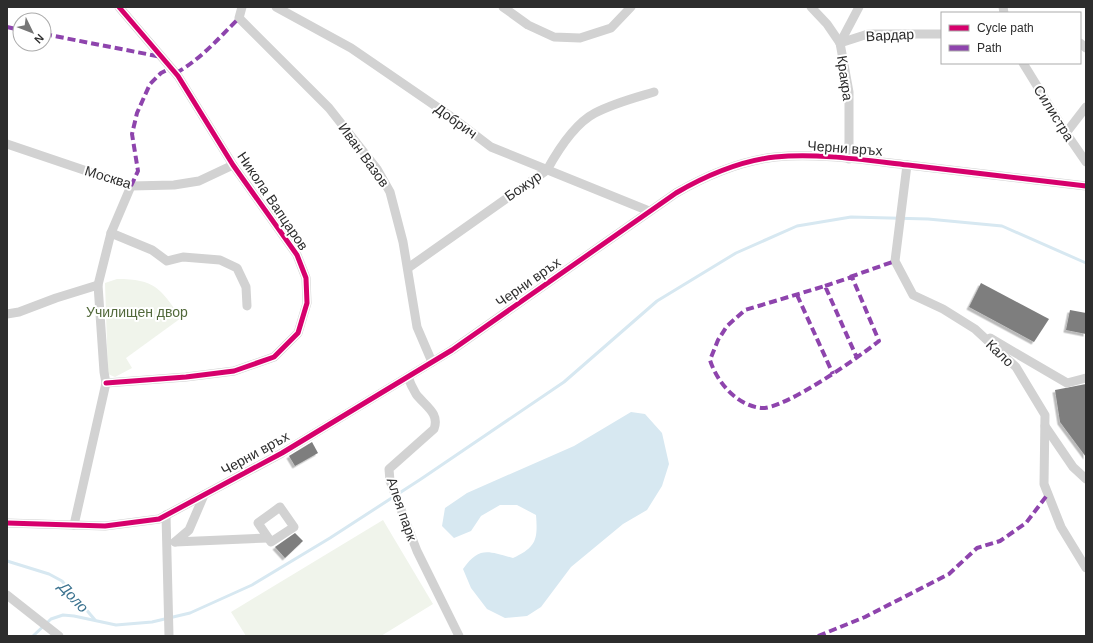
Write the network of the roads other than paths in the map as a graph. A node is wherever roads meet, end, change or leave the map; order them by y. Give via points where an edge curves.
1 (119, 7) edge
2 (242, 7) edge
3 (276, 7) edge
4 (503, 7) edge
5 (631, 7) edge
6 (811, 7) edge
7 (859, 7) edge
8 (941, 34) edge
9 (840, 43) junction
10 (1024, 64) edge
11 (654, 92) dead end
12 (1086, 107) edge
13 (1066, 133) junction
14 (7, 144) edge
15 (849, 159) junction
16 (1086, 162) edge
17 (233, 165) junction
18 (907, 165) junction
19 (546, 170) junction
20 (132, 186) junction
21 (1086, 186) edge
22 (649, 211) junction
23 (111, 233) junction
24 (408, 268) junction
25 (98, 285) junction
26 (247, 306) dead end
27 (7, 314) edge
28 (975, 329) junction
29 (432, 362) junction
30 (408, 377) junction
31 (1086, 378) edge
32 (106, 383) junction
33 (1045, 426) junction
34 (1086, 479) edge
35 (204, 495) junction
36 (166, 515) junction
37 (7, 523) edge
38 (74, 525) junction
39 (268, 538) dead end
40 (1086, 568) edge
41 (7, 595) edge
42 (59, 636) edge
43 (169, 636) edge
44 (459, 636) edge

1 - 17 street, Никола Вапцаров via 178,76
2 - 24 street, Иван Вазов via 239,18 329,108 377,169 390,192
3 - 19 street, Добрич via 351,48 491,147
4 - 5 street via 528,25 554,37 580,38 611,28
6 - 9 street, Кракра
7 - 9 street
8 - 9 street, Вардар via 868,34
9 - 15 street, Кракра via 849,92
10 - 13 street, Силистра
11 - 19 street, Божур via 623,101 594,114 575,130 555,154
12 - 13 street
13 - 16 street, Силистра
14 - 20 street, Москва
15 - 18 street, Черни връх
15 - 22 street, Черни връх via 774,157 743,163 709,174
17 - 20 street, Москва via 199,181 174,186
17 - 32 street, Никола Вапцаров via 297,256 306,278 307,303 298,333 274,357 234,371
18 - 21 street, Черни връх
18 - 28 street, Кало via 894,261 913,295 943,309
19 - 22 street, Добрич
19 - 24 street, Божур
20 - 23 street
22 - 29 street, Черни връх
23 - 25 street
23 - 26 street via 152,250 167,261 183,257 220,260 237,268 246,287
24 - 29 street, Иван Вазов via 417,327
25 - 27 street
25 - 32 street
28 - 31 street via 1067,383
28 - 33 street, Кало via 1016,367 1045,415
29 - 30 street, Черни връх
30 - 35 street, Черни връх via 282,453
30 - 44 street, Алея парк via 415,393 434,413 436,423 434,429 389,469 390,481 417,551
32 - 38 street
33 - 34 street via 1073,468
33 - 40 street, Кало via 1044,484 1061,527
35 - 36 street, Черни връх
35 - 39 street via 189,530 175,542
36 - 38 street, Черни връх via 159,519 106,526
36 - 43 street
37 - 38 street, Черни връх
41 - 42 street

